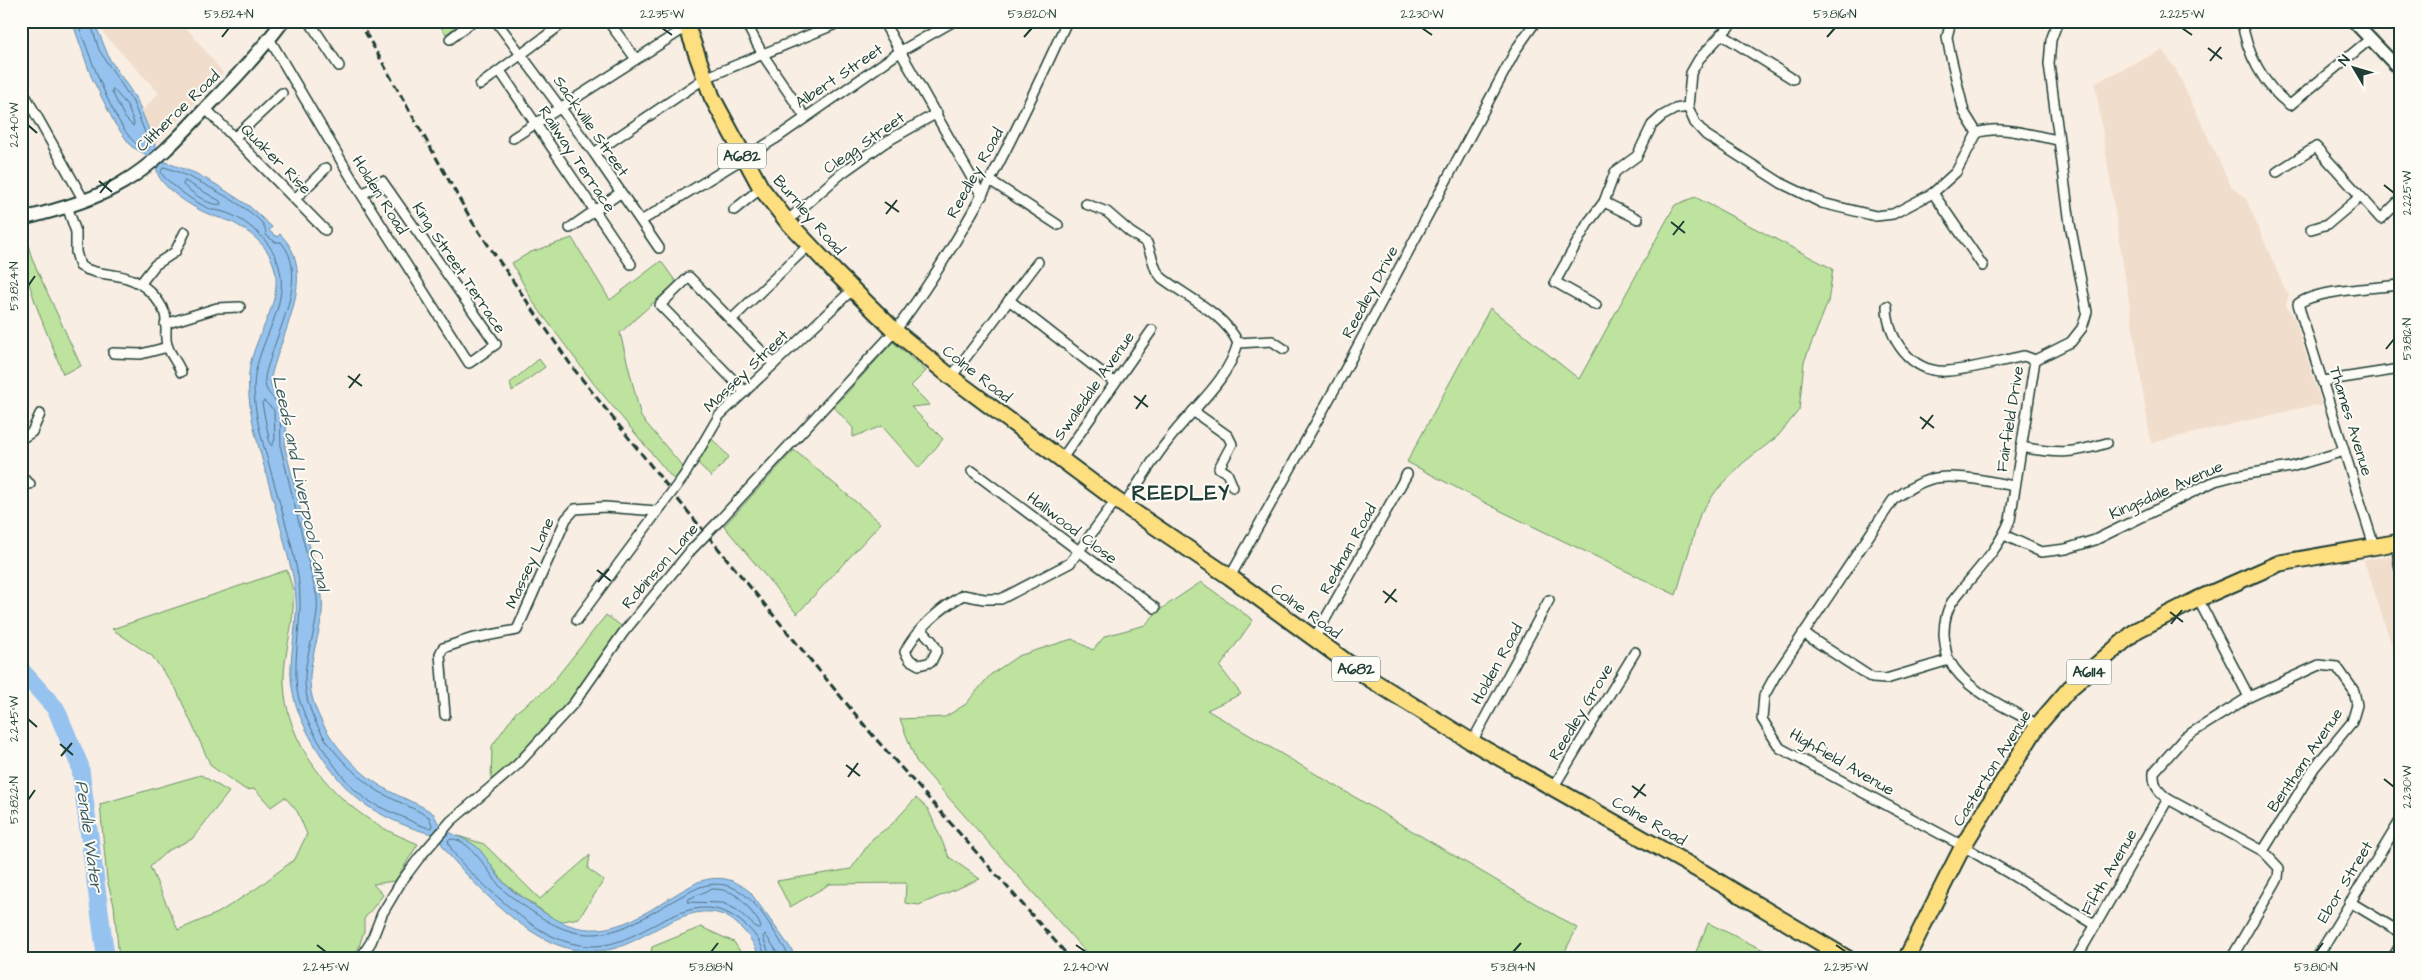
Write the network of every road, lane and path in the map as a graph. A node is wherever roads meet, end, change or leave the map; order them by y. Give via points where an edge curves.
1 (283, 21) edge
2 (309, 21) edge
3 (473, 21) edge
4 (496, 21) edge
5 (566, 21) edge
6 (608, 21) edge
7 (745, 21) edge
8 (843, 21) edge
9 (883, 21) edge
10 (954, 21) edge
11 (1067, 21) edge
12 (1536, 21) edge
13 (1734, 21) edge
14 (1951, 21) edge
15 (2058, 21) edge
16 (2242, 21) edge
17 (2353, 21) edge
18 (689, 23) edge
19 (1721, 34) junction
20 (450, 39) dead end
21 (270, 40) junction
22 (2369, 40) junction
23 (901, 51) junction
24 (521, 54) junction
25 (763, 55) junction
26 (636, 59) junction
27 (339, 66) dead end
28 (2400, 70) edge
29 (500, 71) junction
30 (705, 78) junction
31 (1793, 79) dead end
32 (480, 85) dead end
33 (21, 88) edge
34 (282, 93) dead end
35 (560, 107) junction
36 (1688, 107) junction
37 (206, 109) junction
38 (937, 113) junction
39 (805, 117) junction
40 (536, 124) junction
41 (1976, 133) junction
42 (234, 138) junction
43 (513, 138) dead end
44 (2058, 140) junction
45 (594, 153) junction
46 (744, 158) junction
47 (326, 168) dead end
48 (2277, 172) dead end
49 (991, 181) junction
50 (761, 188) junction
51 (620, 193) junction
52 (1933, 193) junction
53 (362, 195) junction
54 (982, 196) junction
55 (2360, 197) junction
56 (83, 199) junction
57 (295, 200) junction
58 (2400, 200) edge
59 (1604, 202) junction
60 (1086, 204) dead end
61 (67, 206) junction
62 (594, 210) junction
63 (734, 210) dead end
64 (23, 216) edge
65 (1638, 218) dead end
66 (641, 221) junction
67 (787, 221) junction
68 (1058, 225) dead end
69 (570, 228) dead end
70 (2311, 229) dead end
71 (325, 230) dead end
72 (185, 232) dead end
73 (809, 245) junction
74 (659, 248) dead end
75 (1038, 262) dead end
76 (630, 264) dead end
77 (1983, 266) dead end
78 (141, 283) junction
79 (2400, 285) edge
80 (853, 289) junction
81 (1009, 300) junction
82 (1596, 305) dead end
83 (1887, 306) dead end
84 (240, 307) dead end
85 (731, 320) junction
86 (165, 324) junction
87 (1152, 330) dead end
88 (895, 331) junction
89 (1238, 343) junction
90 (168, 348) junction
91 (1284, 350) dead end
92 (113, 353) dead end
93 (2034, 360) junction
94 (469, 363) joint
95 (774, 364) junction
96 (2400, 369) edge
97 (181, 372) dead end
98 (951, 378) junction
99 (1114, 382) junction
100 (2324, 382) junction
101 (745, 392) junction
102 (1193, 411) junction
103 (40, 414) dead end
104 (21, 439) edge
105 (2107, 443) dead end
106 (2021, 447) junction
107 (2344, 451) junction
108 (1061, 460) junction
109 (972, 471) dead end
110 (1407, 474) dead end
111 (21, 478) edge
112 (30, 484) dead end
113 (2016, 486) junction
114 (1233, 487) dead end
115 (1120, 503) junction
116 (659, 510) junction
117 (2004, 535) junction
118 (2398, 542) edge
119 (2374, 546) junction
120 (1079, 552) junction
121 (2400, 568) edge
122 (1230, 577) junction
123 (2198, 599) junction
124 (1549, 600) dead end
125 (1155, 608) dead end
126 (577, 620) dead end
127 (921, 629) dead end
128 (1803, 633) junction
129 (1314, 639) junction
130 (1635, 652) dead end
131 (1949, 660) junction
132 (2249, 697) junction
133 (445, 715) dead end
134 (2038, 725) junction
135 (1472, 742) junction
136 (1553, 788) junction
137 (2168, 799) junction
138 (2400, 821) edge
139 (1963, 846) junction
140 (2263, 851) junction
141 (2350, 902) junction
142 (2096, 925) junction
143 (2400, 932) edge
144 (2400, 946) edge
145 (360, 959) edge
146 (1848, 959) edge
147 (1906, 959) edge
148 (2076, 959) edge
149 (2232, 959) edge
150 (2316, 959) edge
151 (2392, 959) edge

1 - 21 main road, Clitheroe Road
2 - 27 street
3 - 20 street
4 - 24 street, Sackville Street
5 - 24 street
6 - 26 street
7 - 25 street
8 - 25 street
9 - 23 street
10 - 23 street, Albert Street
11 - 49 street, Reedley Road
12 - 122 street, Reedley Drive via 1517,48
13 - 19 street
14 - 41 street via 1946,36 1964,112
15 - 44 street, Fairfield Drive via 2051,40 2049,64
16 - 22 street via 2244,39 2257,67 2281,99 2290,105
17 - 22 street
18 - 26 street
18 - 30 highway, Burnley Road / A682
19 - 31 street
19 - 36 street via 1691,73
21 - 37 main road, Clitheroe Road
21 - 53 street, Holden Road
22 - 28 street
23 - 38 street
23 - 39 street, Albert Street
24 - 29 street
24 - 35 street, Sackville Street
25 - 30 street
25 - 39 street
26 - 35 street
29 - 32 street
29 - 40 street, Railway Terrace
30 - 45 street
30 - 46 highway, Burnley Road / A682
33 - 56 street
34 - 42 street
35 - 40 street
35 - 45 street, Sackville Street
36 - 52 street via 1695,123 1706,135 1781,183 1822,203 1876,216 1893,214
36 - 59 street via 1675,109 1652,125 1637,156 1616,172
37 - 42 street, Quaker Rise
37 - 56 main road, Clitheroe Road via 164,152 141,170 122,183
38 - 54 street
38 - 67 street, Clegg Street via 884,143 842,173
39 - 46 street, Albert Street
40 - 43 street
40 - 62 street, Railway Terrace
41 - 44 street via 1987,129 2002,130
41 - 52 street via 1956,172
42 - 57 street, Quaker Rise
44 - 93 street, Fairfield Drive via 2087,312 2082,328 2071,342
45 - 51 street, Sackville Street
46 - 50 highway, Burnley Road / A682
46 - 66 street, Albert Street
47 - 57 street
48 - 55 street via 2316,147
49 - 54 street, Reedley Road
49 - 68 street
50 - 63 street
50 - 67 highway, Burnley Road / A682
51 - 62 street
51 - 66 street, Sackville Street
52 - 77 street
53 - 94 street, Holden Road
53 - 94 street, King Street Terrace via 382,181 496,344
54 - 88 street, Reedley Road via 918,301
55 - 58 street via 2381,219
55 - 70 street via 2328,224
56 - 61 main road, Clitheroe Road
57 - 71 street, Quaker Rise
59 - 65 street
59 - 82 street via 1588,223 1555,282
60 - 89 street via 1107,212 1147,243 1162,278 1232,330
61 - 64 main road, Clitheroe Road
61 - 78 street via 76,232 80,266 90,272 110,273
62 - 69 street
62 - 76 street, Railway Terrace
66 - 74 street, Sackville Street
67 - 73 highway, Burnley Road / A682
72 - 78 street via 175,252 155,266
73 - 80 highway, Burnley Road / A682
73 - 85 street
75 - 81 street
78 - 86 street via 165,314
79 - 100 street, Thames Avenue via 2319,295 2305,298 2298,304
80 - 88 highway, Burnley Road / A682
80 - 95 street, Massey Street
81 - 98 street
81 - 99 street
83 - 93 street via 1887,322 1892,337 1904,354 1926,367 1946,371 2024,356
84 - 86 street via 218,308
85 - 95 street
85 - 101 street via 689,277 660,305
86 - 90 street
87 - 99 street, Swaledale Avenue
88 - 98 highway, Colne Road / A682
88 - 145 street, Robinson Lane, bridge via 692,549 623,633 574,703 517,765 451,821 401,882
89 - 91 street via 1272,341
89 - 102 street via 1235,356
90 - 92 street via 141,354
90 - 97 street
93 - 106 street, Fairfield Drive
95 - 101 street, Massey Street
96 - 100 street
98 - 108 highway, Colne Road / A682
99 - 108 street, Swaledale Avenue
100 - 107 street, Thames Avenue
101 - 116 street, Massey Street, bridge via 712,426 684,476
102 - 114 street via 1228,436 1232,444 1219,468 1227,473
102 - 115 street
103 - 104 street via 32,432
105 - 106 street via 2078,452 2053,453
106 - 113 street, Fairfield Drive
107 - 117 street, Kingsdale Avenue via 2290,467 2215,481 2095,540 2066,549 2041,552
107 - 119 street, Thames Avenue
108 - 115 highway, Colne Road / A682
109 - 120 street, Hallwood Close
110 - 129 street, Redman Road
111 - 112 street
113 - 117 street, Fairfield Drive
113 - 128 street, Highfield Avenue via 1952,478 1931,479 1909,488 1893,500
115 - 120 street
115 - 122 highway, Colne Road / A682
116 - 126 street, Massey Street
116 - 133 street, Massey Lane via 584,506 575,509 566,519 517,630 443,648 440,654
117 - 131 street, Fairfield Drive via 1949,608 1944,629
118 - 119 highway, Casterton Avenue / A6114
118 - 121 street
119 - 123 highway, Casterton Avenue / A6114 via 2280,563
120 - 125 street, Hallwood Close
120 - 127 street via 1070,563 1002,600 963,595
122 - 129 highway, Colne Road / A682
123 - 132 street
123 - 134 highway, Casterton Avenue / A6114 via 2137,630 2070,688
124 - 135 street, Holden Road
128 - 131 street via 1872,678 1886,679
128 - 139 street, Highfield Avenue via 1764,696 1762,719 1780,748
129 - 135 highway, Colne Road / A682 via 1370,679
130 - 136 street, Reedley Grove
131 - 134 street via 1976,689
132 - 137 street, Bentham Avenue via 2185,737 2157,766 2154,781 2159,792
132 - 140 street, Bentham Avenue via 2319,665 2328,664 2337,667 2346,677 2357,705 2352,722 2314,768
134 - 139 highway, Casterton Avenue / A6114
135 - 136 highway, Colne Road / A682
136 - 146 highway, Colne Road / A682
137 - 140 street
137 - 142 street, Fifth Avenue
138 - 141 street, Ebor Street
139 - 142 street, Highfield Avenue
139 - 147 highway, Casterton Avenue / A6114
140 - 149 street via 2279,868 2278,878
141 - 143 street
141 - 150 street, Ebor Street
142 - 148 street, Fifth Avenue
144 - 151 street

